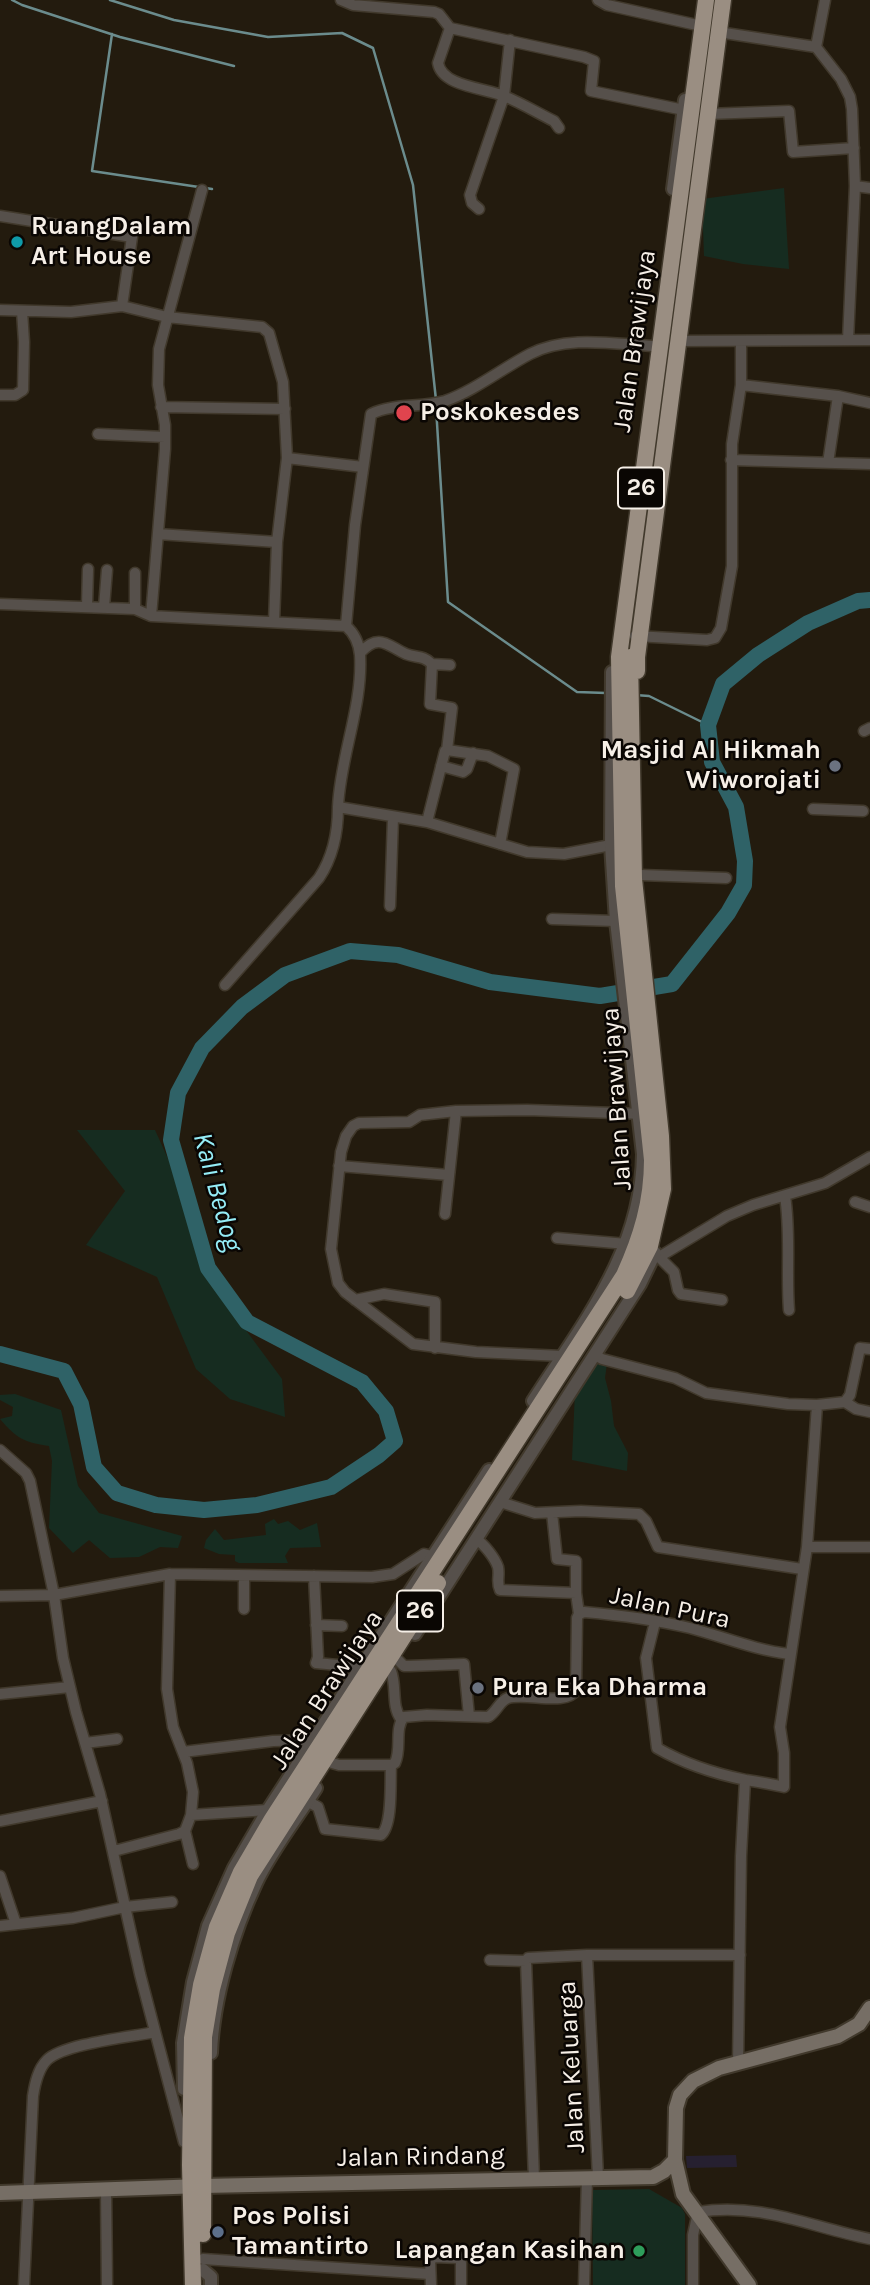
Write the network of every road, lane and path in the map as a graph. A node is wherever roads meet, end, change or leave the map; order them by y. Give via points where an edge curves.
1 (341, 0) edge
2 (598, 0) edge
3 (705, 0) edge
4 (717, 0) edge
5 (723, 0) edge
6 (825, 0) edge
7 (697, 25) junction
8 (450, 28) junction
9 (718, 32) junction
10 (510, 40) junction
11 (816, 47) junction
12 (504, 96) junction
13 (684, 110) junction
14 (708, 114) junction
15 (559, 128) dead end
16 (854, 148) junction
17 (855, 187) junction
18 (870, 188) edge
19 (202, 190) dead end
20 (479, 209) dead end
21 (0, 216) edge
22 (122, 306) junction
23 (0, 310) edge
24 (22, 311) junction
25 (167, 317) junction
26 (848, 340) junction
27 (870, 340) edge
28 (678, 341) junction
29 (741, 341) junction
30 (653, 346) junction
31 (671, 367) junction
32 (741, 385) junction
33 (0, 395) edge
34 (838, 396) junction
35 (870, 403) edge
36 (161, 407) junction
37 (285, 409) junction
38 (98, 434) dead end
39 (165, 437) junction
40 (287, 458) junction
41 (732, 460) junction
42 (828, 463) junction
43 (870, 464) edge
44 (363, 467) junction
45 (158, 534) junction
46 (277, 541) junction
47 (88, 569) dead end
48 (107, 570) dead end
49 (135, 573) dead end
50 (87, 603) junction
51 (0, 604) edge
52 (104, 604) junction
53 (135, 609) junction
54 (151, 615) junction
55 (274, 622) junction
56 (346, 626) junction
57 (636, 636) junction
58 (360, 653) junction
59 (432, 664) junction
60 (450, 665) dead end
61 (625, 730) junction
62 (447, 750) junction
63 (473, 753) junction
64 (441, 766) junction
65 (338, 807) junction
66 (813, 809) dead end
67 (863, 811) dead end
68 (393, 818) junction
69 (427, 822) junction
70 (500, 844) junction
71 (611, 845) junction
72 (642, 875) junction
73 (726, 878) dead end
74 (390, 906) dead end
75 (552, 919) dead end
76 (616, 922) junction
77 (637, 977) junction
78 (225, 985) dead end
79 (644, 1049) junction
80 (456, 1111) junction
81 (641, 1114) junction
82 (870, 1157) edge
83 (339, 1166) junction
84 (449, 1174) junction
85 (785, 1196) junction
86 (855, 1202) dead end
87 (870, 1207) edge
88 (445, 1214) dead end
89 (557, 1238) dead end
90 (627, 1244) junction
91 (656, 1257) junction
92 (355, 1300) junction
93 (722, 1300) dead end
94 (789, 1310) dead end
95 (435, 1348) junction
96 (870, 1349) edge
97 (595, 1355) junction
98 (562, 1356) junction
99 (845, 1402) junction
100 (817, 1405) junction
101 (870, 1412) edge
102 (0, 1450) edge
103 (499, 1502) junction
104 (552, 1513) junction
105 (476, 1539) junction
106 (807, 1547) junction
107 (870, 1547) edge
108 (432, 1556) junction
109 (802, 1569) junction
110 (170, 1574) junction
111 (244, 1576) junction
112 (314, 1576) junction
113 (576, 1593) junction
114 (54, 1595) junction
115 (0, 1596) edge
116 (244, 1609) dead end
117 (579, 1614) junction
118 (655, 1622) junction
119 (316, 1625) junction
120 (342, 1626) dead end
121 (789, 1654) junction
122 (394, 1666) junction
123 (359, 1667) junction
124 (70, 1687) junction
125 (0, 1694) edge
126 (469, 1716) junction
127 (401, 1718) junction
128 (117, 1739) dead end
129 (313, 1740) junction
130 (85, 1743) junction
131 (183, 1752) junction
132 (332, 1763) junction
133 (391, 1765) junction
134 (745, 1780) junction
135 (102, 1801) junction
136 (307, 1801) junction
137 (268, 1810) junction
138 (191, 1815) junction
139 (0, 1821) edge
140 (185, 1831) junction
141 (114, 1851) junction
142 (192, 1864) dead end
143 (0, 1877) edge
144 (172, 1902) dead end
145 (125, 1907) junction
146 (16, 1924) junction
147 (0, 1926) edge
148 (587, 1955) junction
149 (740, 1955) junction
150 (490, 1960) dead end
151 (526, 1961) junction
152 (870, 2008) edge
153 (865, 2024) edge
154 (155, 2032) junction
155 (738, 2064) junction
156 (202, 2122) junction
157 (184, 2142) junction
158 (675, 2160) junction
159 (190, 2161) junction
160 (653, 2177) junction
161 (592, 2178) junction
162 (534, 2179) junction
163 (196, 2186) junction
164 (106, 2189) junction
165 (28, 2192) junction
166 (0, 2193) edge
167 (683, 2194) junction
168 (698, 2212) junction
169 (870, 2239) edge
170 (202, 2279) edge
171 (430, 2279) edge
172 (24, 2285) edge
173 (107, 2285) edge
174 (461, 2285) edge
175 (584, 2285) edge
176 (693, 2285) edge
177 (749, 2285) edge

1 - 8 street via 435,12
2 - 7 street
3 - 7 street
3 - 61 highway, Jalan Brawijaya / 26 via 619,657
4 - 31 highway, Jalan Brawijaya
5 - 9 highway
6 - 11 street
7 - 13 street
8 - 10 street
8 - 12 street via 438,63 442,72 454,81
9 - 11 street
9 - 14 highway
10 - 12 street
10 - 13 street via 594,61 591,91
11 - 16 street via 850,97
12 - 15 street via 554,121
12 - 20 street via 470,195
13 - 30 street
14 - 16 street via 789,111 793,152
14 - 28 highway
16 - 17 street
17 - 18 street
17 - 26 street
19 - 25 street
21 - 22 street via 132,237
22 - 24 street
22 - 25 street
23 - 24 street
24 - 33 street via 23,390
25 - 36 street via 159,349
25 - 37 street via 262,327 269,333 283,382
26 - 27 street
26 - 29 street
28 - 29 street
28 - 31 highway
29 - 32 street
30 - 44 street via 571,342 533,352 446,400 381,409 371,414
30 - 61 street via 612,657
31 - 57 highway, Jalan Brawijaya
32 - 34 street
32 - 41 street
34 - 35 street
34 - 42 street
36 - 37 street
36 - 39 street
37 - 40 street
38 - 39 street
39 - 45 street
40 - 44 street
40 - 46 street
41 - 42 street
41 - 57 street via 733,566 721,628 708,640
42 - 43 street
44 - 56 street
45 - 46 street
45 - 54 street
46 - 55 street
47 - 50 street
48 - 52 street
49 - 53 street
50 - 51 street
50 - 52 street
52 - 53 street
53 - 54 street
54 - 55 street
55 - 56 street
56 - 58 street
57 - 61 highway, Jalan Brawijaya / 26 via 634,695
58 - 59 street via 368,646 389,643
58 - 65 street
59 - 60 street
59 - 62 street via 430,704 453,709
61 - 71 street
61 - 72 highway
61 - 77 highway, Jalan Brawijaya / 26 via 623,886
62 - 63 street
62 - 64 street
63 - 64 street via 463,772
63 - 70 street via 514,769
64 - 69 street
65 - 68 street
65 - 78 street via 326,867
66 - 67 street
68 - 69 street
68 - 74 street
69 - 70 street
70 - 71 street via 547,854
71 - 76 street
72 - 73 street
72 - 77 highway
75 - 76 street
76 - 77 street
77 - 79 highway, Jalan Brawijaya / 26
79 - 81 highway, Jalan Brawijaya / 26
79 - 91 street via 670,1184
79 - 156 highway, Jalan Brawijaya / 26 via 661,1136 663,1189 650,1247 633,1281 250,1876 227,1933 212,1989 204,2037
80 - 81 street
80 - 83 street via 420,1115 408,1122 359,1123 346,1136
80 - 84 street
81 - 90 street via 643,1185
81 - 159 highway, Jalan Brawijaya / 26 via 652,1160 652,1186 638,1245 624,1275 272,1819 221,1916 201,1984 192,2038
82 - 85 street via 825,1183
83 - 84 street
83 - 92 street via 331,1249 338,1283
84 - 88 street
85 - 91 street via 727,1216
85 - 94 street
86 - 87 street
89 - 90 street
90 - 98 street
91 - 93 street via 674,1272 681,1294
91 - 97 street
92 - 95 street via 413,1343
92 - 95 street via 384,1294 435,1303
95 - 98 street
96 - 99 street via 860,1348
97 - 100 street via 676,1378 706,1394
97 - 103 street
98 - 108 street
99 - 100 street
99 - 101 street
100 - 106 street
102 - 114 street via 30,1481
103 - 104 street
103 - 105 street
104 - 109 street via 639,1514 657,1547
104 - 113 street via 557,1559 576,1561
105 - 113 street via 498,1565 500,1590
105 - 122 street
106 - 107 street
106 - 109 street
108 - 112 street via 424,1554 393,1574
108 - 123 street
109 - 121 street
110 - 111 street
110 - 114 street
110 - 131 street via 167,1689 173,1727
111 - 112 street
111 - 116 street
112 - 119 street
113 - 117 street
114 - 115 street
114 - 124 street
117 - 118 street, Jalan Pura via 625,1615
117 - 126 street, Jalan Pura via 574,1694 563,1699 512,1698 501,1702 492,1715
118 - 121 street, Jalan Pura
118 - 134 street via 646,1658 657,1748 675,1759
119 - 120 street
119 - 123 street via 316,1663
121 - 134 street via 780,1727 784,1787
122 - 126 street via 464,1664
122 - 127 street
122 - 132 street
123 - 129 street
124 - 125 street
124 - 130 street
126 - 127 street, Jalan Pura
127 - 133 street via 399,1753
128 - 130 street
129 - 131 street
129 - 137 street
130 - 135 street
131 - 138 street via 193,1792
132 - 133 street
132 - 136 street
133 - 136 street via 391,1805 385,1833 325,1829 318,1807
134 - 149 street
135 - 139 street
135 - 141 street
136 - 156 street via 257,1881 236,1935 212,2040 209,2116
137 - 138 street
137 - 157 street via 234,1868 208,1926 193,1982 183,2043
138 - 140 street
140 - 141 street
140 - 142 street
141 - 145 street
143 - 146 street
144 - 145 street
145 - 146 street
145 - 154 street
146 - 147 street
148 - 149 street
148 - 151 street
148 - 161 street, Jalan Keluarga
149 - 155 street
150 - 151 street
151 - 162 street
152 - 153 main road
153 - 155 main road
154 - 157 street
154 - 165 street via 64,2050 47,2060 33,2096
155 - 158 main road via 708,2073 684,2089 676,2108
156 - 163 highway, Jalan Brawijaya / 26
157 - 159 street
158 - 160 main road
158 - 167 main road
159 - 163 highway, Jalan Brawijaya / 26
160 - 161 main road, Jalan Rindang
160 - 167 main road, Jalan Rindang
161 - 162 main road, Jalan Rindang
161 - 175 street, Jalan Keluarga
162 - 163 main road, Jalan Rindang
163 - 164 main road, Jalan Rindang
163 - 170 highway, Jalan Brawijaya / 26
163 - 170 highway, Jalan Brawijaya / 26
164 - 165 main road, Jalan Rindang
164 - 173 street
165 - 166 main road, Jalan Rindang
165 - 172 street
167 - 168 main road
168 - 169 street via 761,2211
168 - 176 street
168 - 177 main road
170 - 171 street via 282,2266
171 - 174 street via 432,2258 457,2258

